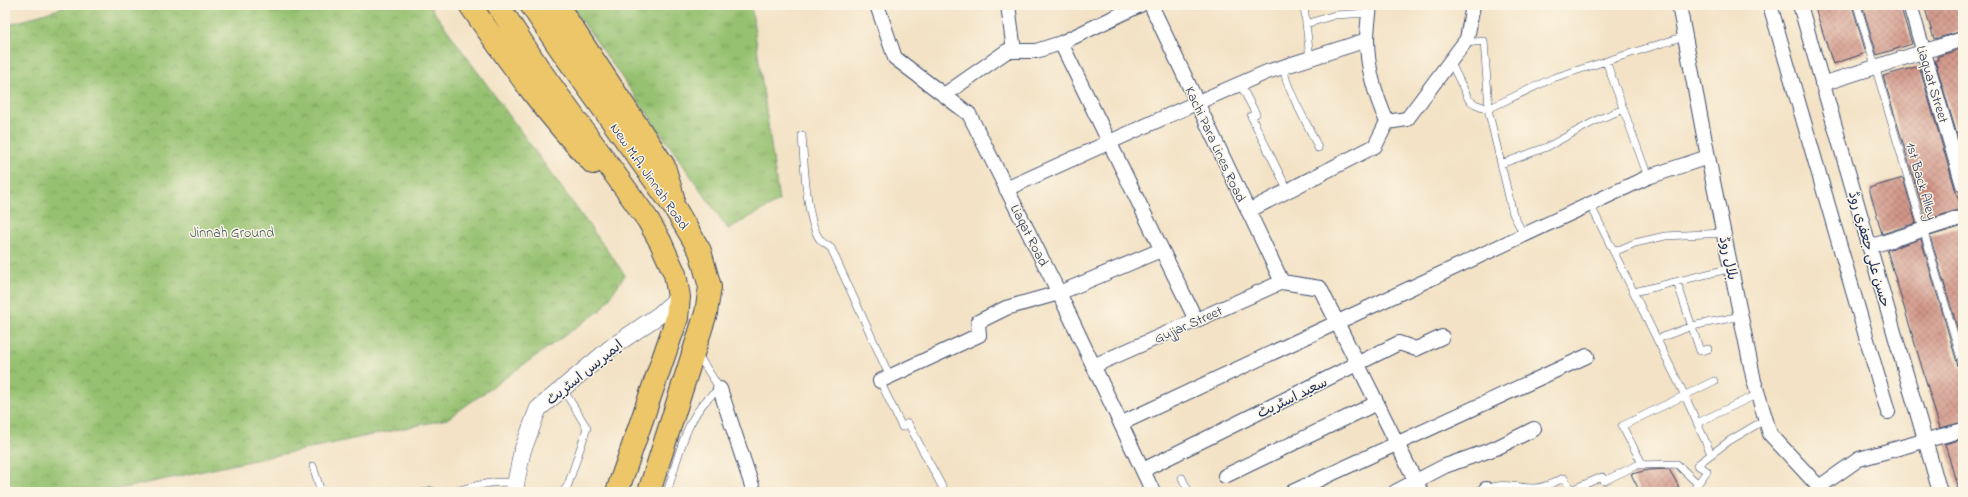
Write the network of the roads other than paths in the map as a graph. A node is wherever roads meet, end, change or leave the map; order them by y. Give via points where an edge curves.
1 (470, 5) edge
2 (498, 5) edge
3 (531, 5) edge
4 (557, 5) edge
5 (877, 5) edge
6 (1008, 5) edge
7 (1140, 5) edge
8 (1151, 5) edge
9 (1304, 5) edge
10 (1473, 5) edge
11 (1679, 5) edge
12 (1770, 5) edge
13 (1800, 5) edge
14 (1857, 5) edge
15 (1910, 5) edge
16 (1370, 9) edge
17 (1306, 24) junction
18 (1684, 36) junction
19 (1963, 39) edge
20 (1367, 40) junction
21 (1060, 43) junction
22 (1465, 43) junction
23 (1014, 51) junction
24 (1923, 53) junction
25 (1310, 59) junction
26 (1606, 60) junction
27 (1451, 63) junction
28 (1283, 67) junction
29 (1875, 68) junction
30 (1240, 84) junction
31 (1822, 84) junction
32 (944, 95) junction
33 (1196, 103) junction
34 (1488, 108) junction
35 (1624, 109) junction
36 (1387, 122) junction
37 (802, 135) dead end
38 (1109, 143) junction
39 (1318, 148) dead end
40 (1708, 157) junction
41 (1501, 164) junction
42 (1648, 177) junction
43 (1963, 185) edge
44 (1006, 189) junction
45 (1288, 191) junction
46 (1590, 204) junction
47 (676, 210) junction
48 (1248, 211) junction
49 (1963, 217) edge
50 (648, 220) junction
51 (1923, 230) junction
52 (1724, 233) junction
53 (1524, 235) junction
54 (1869, 247) junction
55 (1161, 250) junction
56 (1614, 252) junction
57 (1732, 268) junction
58 (1282, 282) junction
59 (1677, 282) junction
60 (1634, 292) junction
61 (1059, 293) junction
62 (679, 297) junction
63 (1741, 316) junction
64 (1196, 320) junction
65 (1337, 322) junction
66 (1692, 326) junction
67 (1442, 337) dead end
68 (1657, 339) junction
69 (1708, 349) dead end
70 (694, 350) junction
71 (1587, 356) dead end
72 (1358, 365) junction
73 (1963, 365) edge
74 (1093, 366) junction
75 (885, 379) junction
76 (1714, 381) dead end
77 (562, 389) junction
78 (720, 389) junction
79 (1758, 394) junction
80 (1685, 396) junction
81 (1376, 403) junction
82 (1888, 412) dead end
83 (1766, 419) junction
84 (1122, 423) junction
85 (1697, 423) junction
86 (1534, 429) dead end
87 (1963, 430) edge
88 (1925, 440) junction
89 (1396, 444) junction
90 (1711, 454) junction
91 (1643, 465) junction
92 (313, 466) dead end
93 (1143, 470) junction
94 (1225, 476) dead end
95 (1182, 478) dead end
96 (1698, 484) junction
97 (1418, 487) edge
98 (515, 488) edge
99 (1820, 490) edge
100 (1298, 491) edge
101 (1484, 491) edge
102 (320, 492) edge
103 (424, 492) edge
104 (435, 492) edge
105 (453, 492) edge
106 (563, 492) edge
107 (618, 492) edge
108 (649, 492) edge
109 (667, 492) edge
110 (754, 492) edge
111 (945, 492) edge
112 (1152, 492) edge
113 (1189, 492) edge
114 (1395, 492) edge
115 (1692, 492) edge
116 (1940, 492) edge

1 - 50 main road via 524,83 561,130
2 - 50 main road, New M.A. Jinnah Road via 539,69
3 - 47 main road, New M.A. Jinnah Road
4 - 47 main road via 664,166
5 - 32 street, Liaqat Road via 895,58
6 - 23 street
7 - 21 street
8 - 33 street, Kachi Para Lines Road
9 - 17 lane
10 - 22 street
11 - 18 street, بلال روڈ
12 - 82 street
13 - 31 street, حسن علی جعفری روڈ
14 - 29 lane, 1st Back Alley
15 - 24 street, Liaquat Street
16 - 17 lane via 1335,15
16 - 20 street
17 - 25 lane
18 - 26 lane
18 - 40 street, بلال روڈ
19 - 24 street
20 - 25 street
20 - 36 street via 1373,80
21 - 23 street via 1036,51
21 - 38 street
22 - 27 street
22 - 34 lane via 1484,41
23 - 32 street via 1007,51
24 - 29 street
24 - 43 street, Liaquat Street
25 - 28 street
26 - 34 lane via 1553,78
26 - 35 lane
27 - 34 lane via 1469,100
27 - 36 street via 1407,119
28 - 30 street
28 - 39 lane via 1285,82
29 - 31 street
29 - 51 lane, 1st Back Alley
30 - 33 street
30 - 45 lane via 1256,114 1251,116
31 - 54 street, حسن علی جعفری روڈ
32 - 44 street, Liaqat Road via 969,114
33 - 38 street
33 - 48 street, Kachi Para Lines Road
34 - 41 lane
35 - 41 lane via 1599,119 1547,147
35 - 42 lane
36 - 45 street via 1375,146
37 - 75 lane via 810,215 821,240 831,248
38 - 44 street
38 - 55 street
40 - 42 street
40 - 52 street, بلال روڈ
41 - 53 lane via 1513,214
42 - 46 street
44 - 61 street, Liaqat Road
45 - 48 street
46 - 53 street
46 - 56 lane
47 - 70 main road, New M.A. Jinnah Road via 700,251 710,287 706,313
48 - 58 street, Kachi Para Lines Road
49 - 51 street
50 - 62 main road, New M.A. Jinnah Road via 675,274
51 - 54 street
51 - 73 lane, 1st Back Alley
52 - 56 lane via 1665,236 1635,243
52 - 57 street, بلال روڈ
53 - 65 street
54 - 88 street, حسن علی جعفری روڈ
55 - 61 street
55 - 64 street
56 - 60 lane
57 - 59 lane
57 - 63 street, بلال روڈ
58 - 64 street, Gujjar Street
58 - 65 street via 1320,288
59 - 60 lane
59 - 66 lane
60 - 68 lane
61 - 74 street, Liaqat Road
61 - 75 street via 1006,308 978,322 979,335
62 - 77 street, ایمپریس اسٹریٹ via 659,315 612,347
62 - 107 main road, New M.A. Jinnah Road via 677,318
63 - 66 lane
63 - 79 street, بلال روڈ
64 - 74 street, Gujjar Street
65 - 72 street
65 - 84 street
66 - 68 lane
66 - 69 lane via 1700,351
67 - 72 street, سعید اسٹریٹ via 1416,349 1399,343
68 - 80 lane
70 - 78 lane
70 - 108 main road, New M.A. Jinnah Road
71 - 89 street
72 - 81 street
72 - 93 street, سعید اسٹریٹ
74 - 84 street, Liaqat Road
75 - 111 lane via 902,427 908,423
76 - 80 lane
77 - 98 street, ایمپریس اسٹریٹ via 538,409 522,452
77 - 106 lane via 587,428
78 - 109 lane via 696,412
78 - 110 street
79 - 83 street, بلال روڈ
79 - 85 lane
80 - 85 lane
80 - 91 lane via 1622,426
81 - 89 street
81 - 94 street
83 - 90 lane
83 - 99 street, بلال روڈ via 1770,434
84 - 93 street, Liaqat Road
85 - 90 lane
86 - 97 street via 1496,448 1446,466
87 - 88 street
88 - 99 street via 1859,459
88 - 116 street, حسن علی جعفری روڈ
89 - 97 street
89 - 100 street
90 - 96 lane via 1697,465 1707,471
91 - 96 lane via 1677,464
91 - 101 lane via 1637,465 1604,481 1602,477 1571,490 1564,478 1550,485 1535,488 1499,484
92 - 102 lane
93 - 112 street, Liaqat Road
95 - 113 lane
96 - 115 lane
97 - 114 street
98 - 105 lane via 500,481
103 - 104 lane

